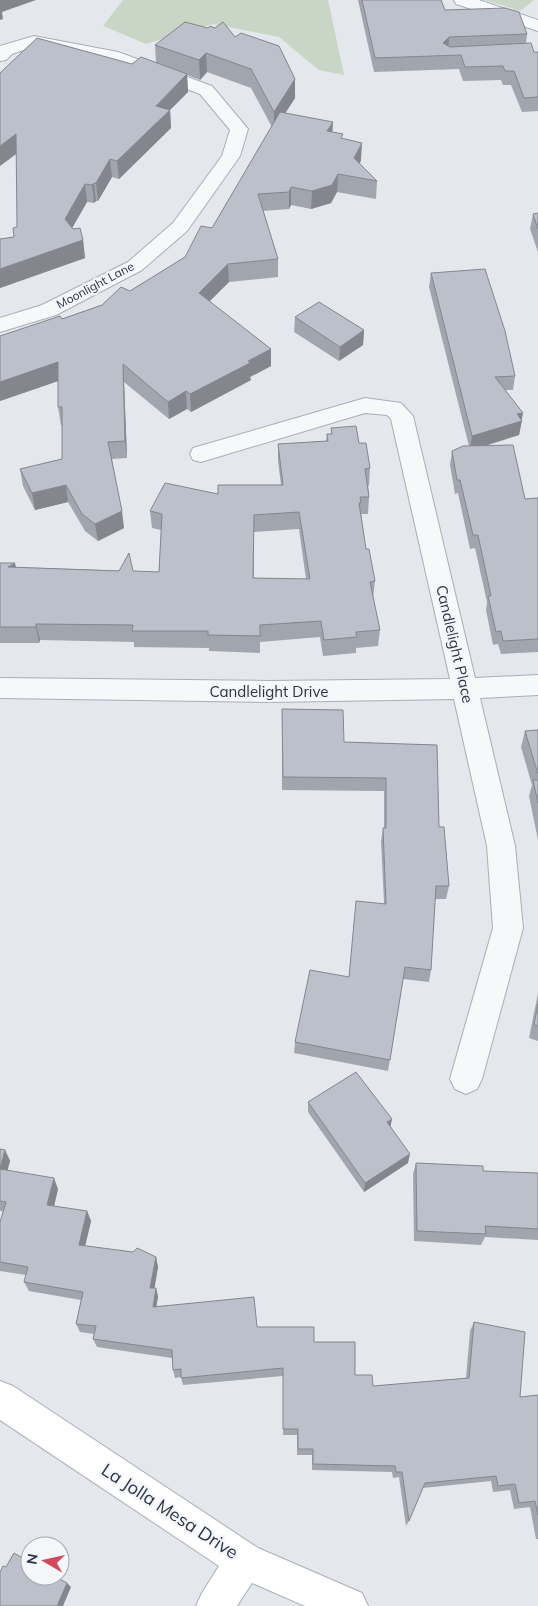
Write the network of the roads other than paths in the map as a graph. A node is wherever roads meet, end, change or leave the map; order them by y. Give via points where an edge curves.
1 (462, 0) edge
2 (538, 26) edge
3 (0, 56) edge
4 (0, 325) edge
5 (201, 454) dead end
6 (538, 685) edge
7 (0, 688) edge
8 (466, 690) junction
9 (466, 1079) dead end
10 (0, 1399) edge
11 (245, 1561) junction
12 (215, 1606) edge
13 (349, 1606) edge

1 - 2 street
3 - 4 street, Moonlight Lane via 6,50 34,41 112,56 206,90 240,129 232,156 180,226 134,266 49,310
5 - 8 street, Candlelight Place via 365,405 394,408 402,416
6 - 8 street, Candlelight Drive
7 - 8 street, Candlelight Drive
8 - 9 street, Candlelight Place via 501,846 508,928
10 - 11 street, La Jolla Mesa Drive
11 - 12 street
11 - 13 street, La Jolla Mesa Drive

